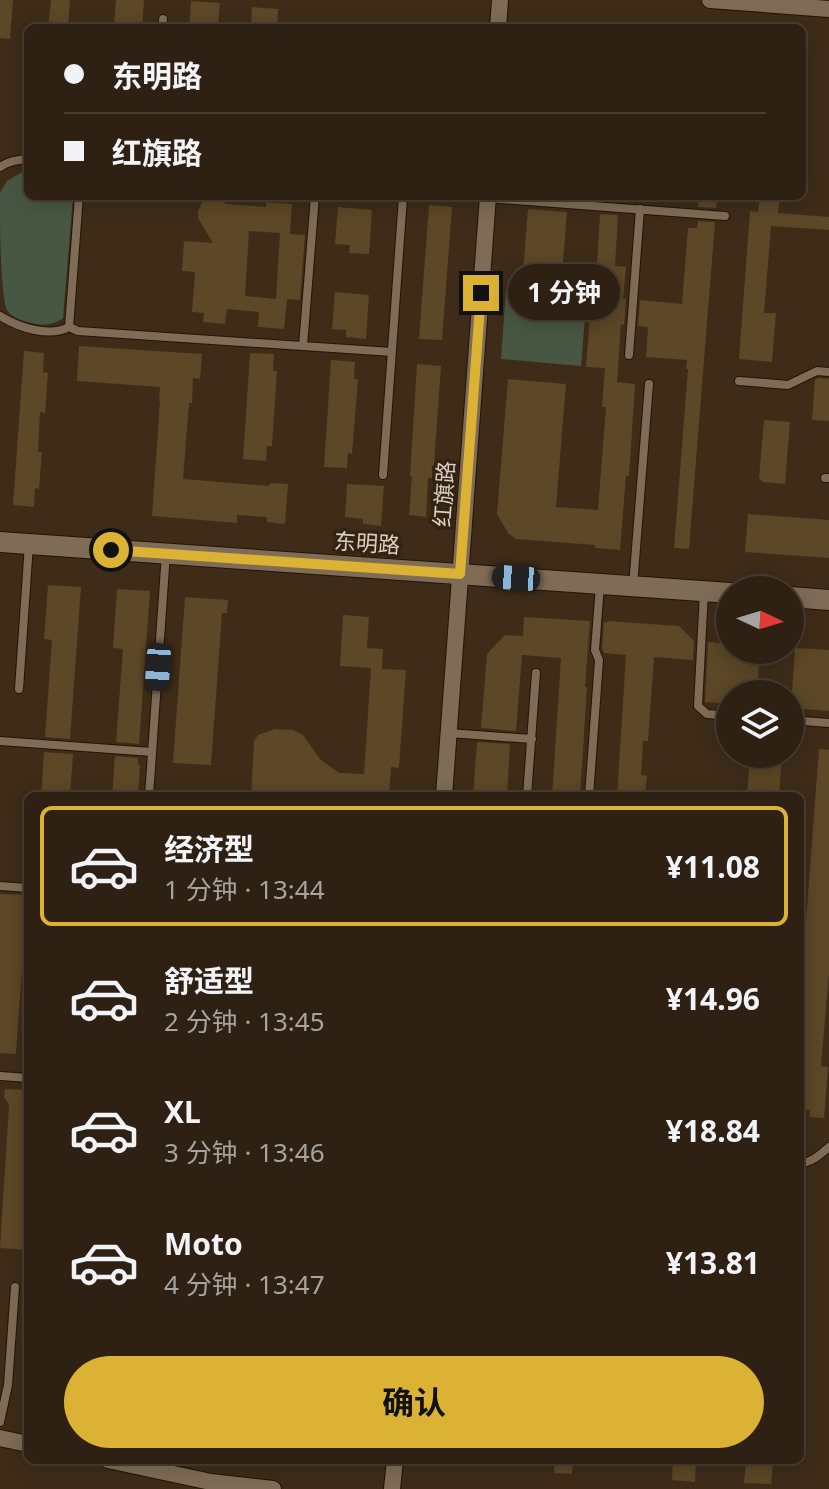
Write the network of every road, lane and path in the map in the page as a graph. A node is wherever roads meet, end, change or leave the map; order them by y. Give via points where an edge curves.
1 (500, 0) edge
2 (710, 0) edge
3 (829, 9) edge
4 (498, 24) edge
5 (24, 159) edge
6 (0, 167) edge
7 (79, 200) edge
8 (315, 200) edge
9 (403, 200) edge
10 (488, 200) edge
11 (526, 200) edge
12 (640, 209) junction
13 (725, 216) dead end
14 (0, 317) edge
15 (69, 327) junction
16 (303, 346) junction
17 (392, 352) junction
18 (629, 355) dead end
19 (829, 372) edge
20 (739, 381) dead end
21 (649, 384) dead end
22 (383, 475) dead end
23 (0, 542) edge
24 (29, 544) junction
25 (166, 553) junction
26 (460, 574) junction
27 (600, 584) junction
28 (633, 586) junction
29 (704, 591) junction
30 (716, 592) edge
31 (804, 598) edge
32 (829, 600) edge
33 (536, 673) dead end
34 (19, 689) dead end
35 (716, 715) edge
36 (804, 721) edge
37 (829, 723) edge
38 (448, 733) junction
39 (532, 739) junction
40 (0, 741) edge
41 (152, 752) junction
42 (149, 792) edge
43 (444, 792) edge
44 (527, 792) edge
45 (589, 792) edge
46 (0, 886) edge
47 (24, 888) edge
48 (0, 1076) edge
49 (24, 1078) edge
50 (829, 1147) edge
51 (804, 1164) edge
52 (15, 1287) dead end
53 (0, 1422) edge
54 (0, 1438) edge
55 (24, 1443) edge
56 (127, 1464) edge
57 (395, 1464) edge
58 (273, 1489) edge
59 (392, 1489) edge

1 - 4 street
2 - 3 street
5 - 6 lane
7 - 15 lane
8 - 16 lane
9 - 17 lane
10 - 26 street, 红旗路
11 - 12 lane
12 - 13 lane
12 - 18 lane
14 - 15 lane via 54,332
15 - 16 lane
16 - 17 lane
17 - 22 lane
19 - 20 lane via 817,371 788,385
21 - 28 lane
23 - 24 street, 东明路
24 - 25 street, 东明路
24 - 34 lane
25 - 26 street, 东明路
25 - 41 lane
26 - 27 street, 东明路
26 - 38 street, 红旗路
27 - 28 street, 东明路
27 - 45 lane
28 - 29 street, 东明路
29 - 30 street, 东明路
29 - 35 lane via 698,706
31 - 32 street
33 - 39 lane
36 - 37 lane
38 - 39 lane
38 - 43 street, 红旗路
39 - 44 lane
40 - 41 lane
41 - 42 lane
46 - 47 lane
48 - 49 lane
50 - 51 lane
52 - 53 lane
54 - 55 street
56 - 58 street
57 - 59 street

